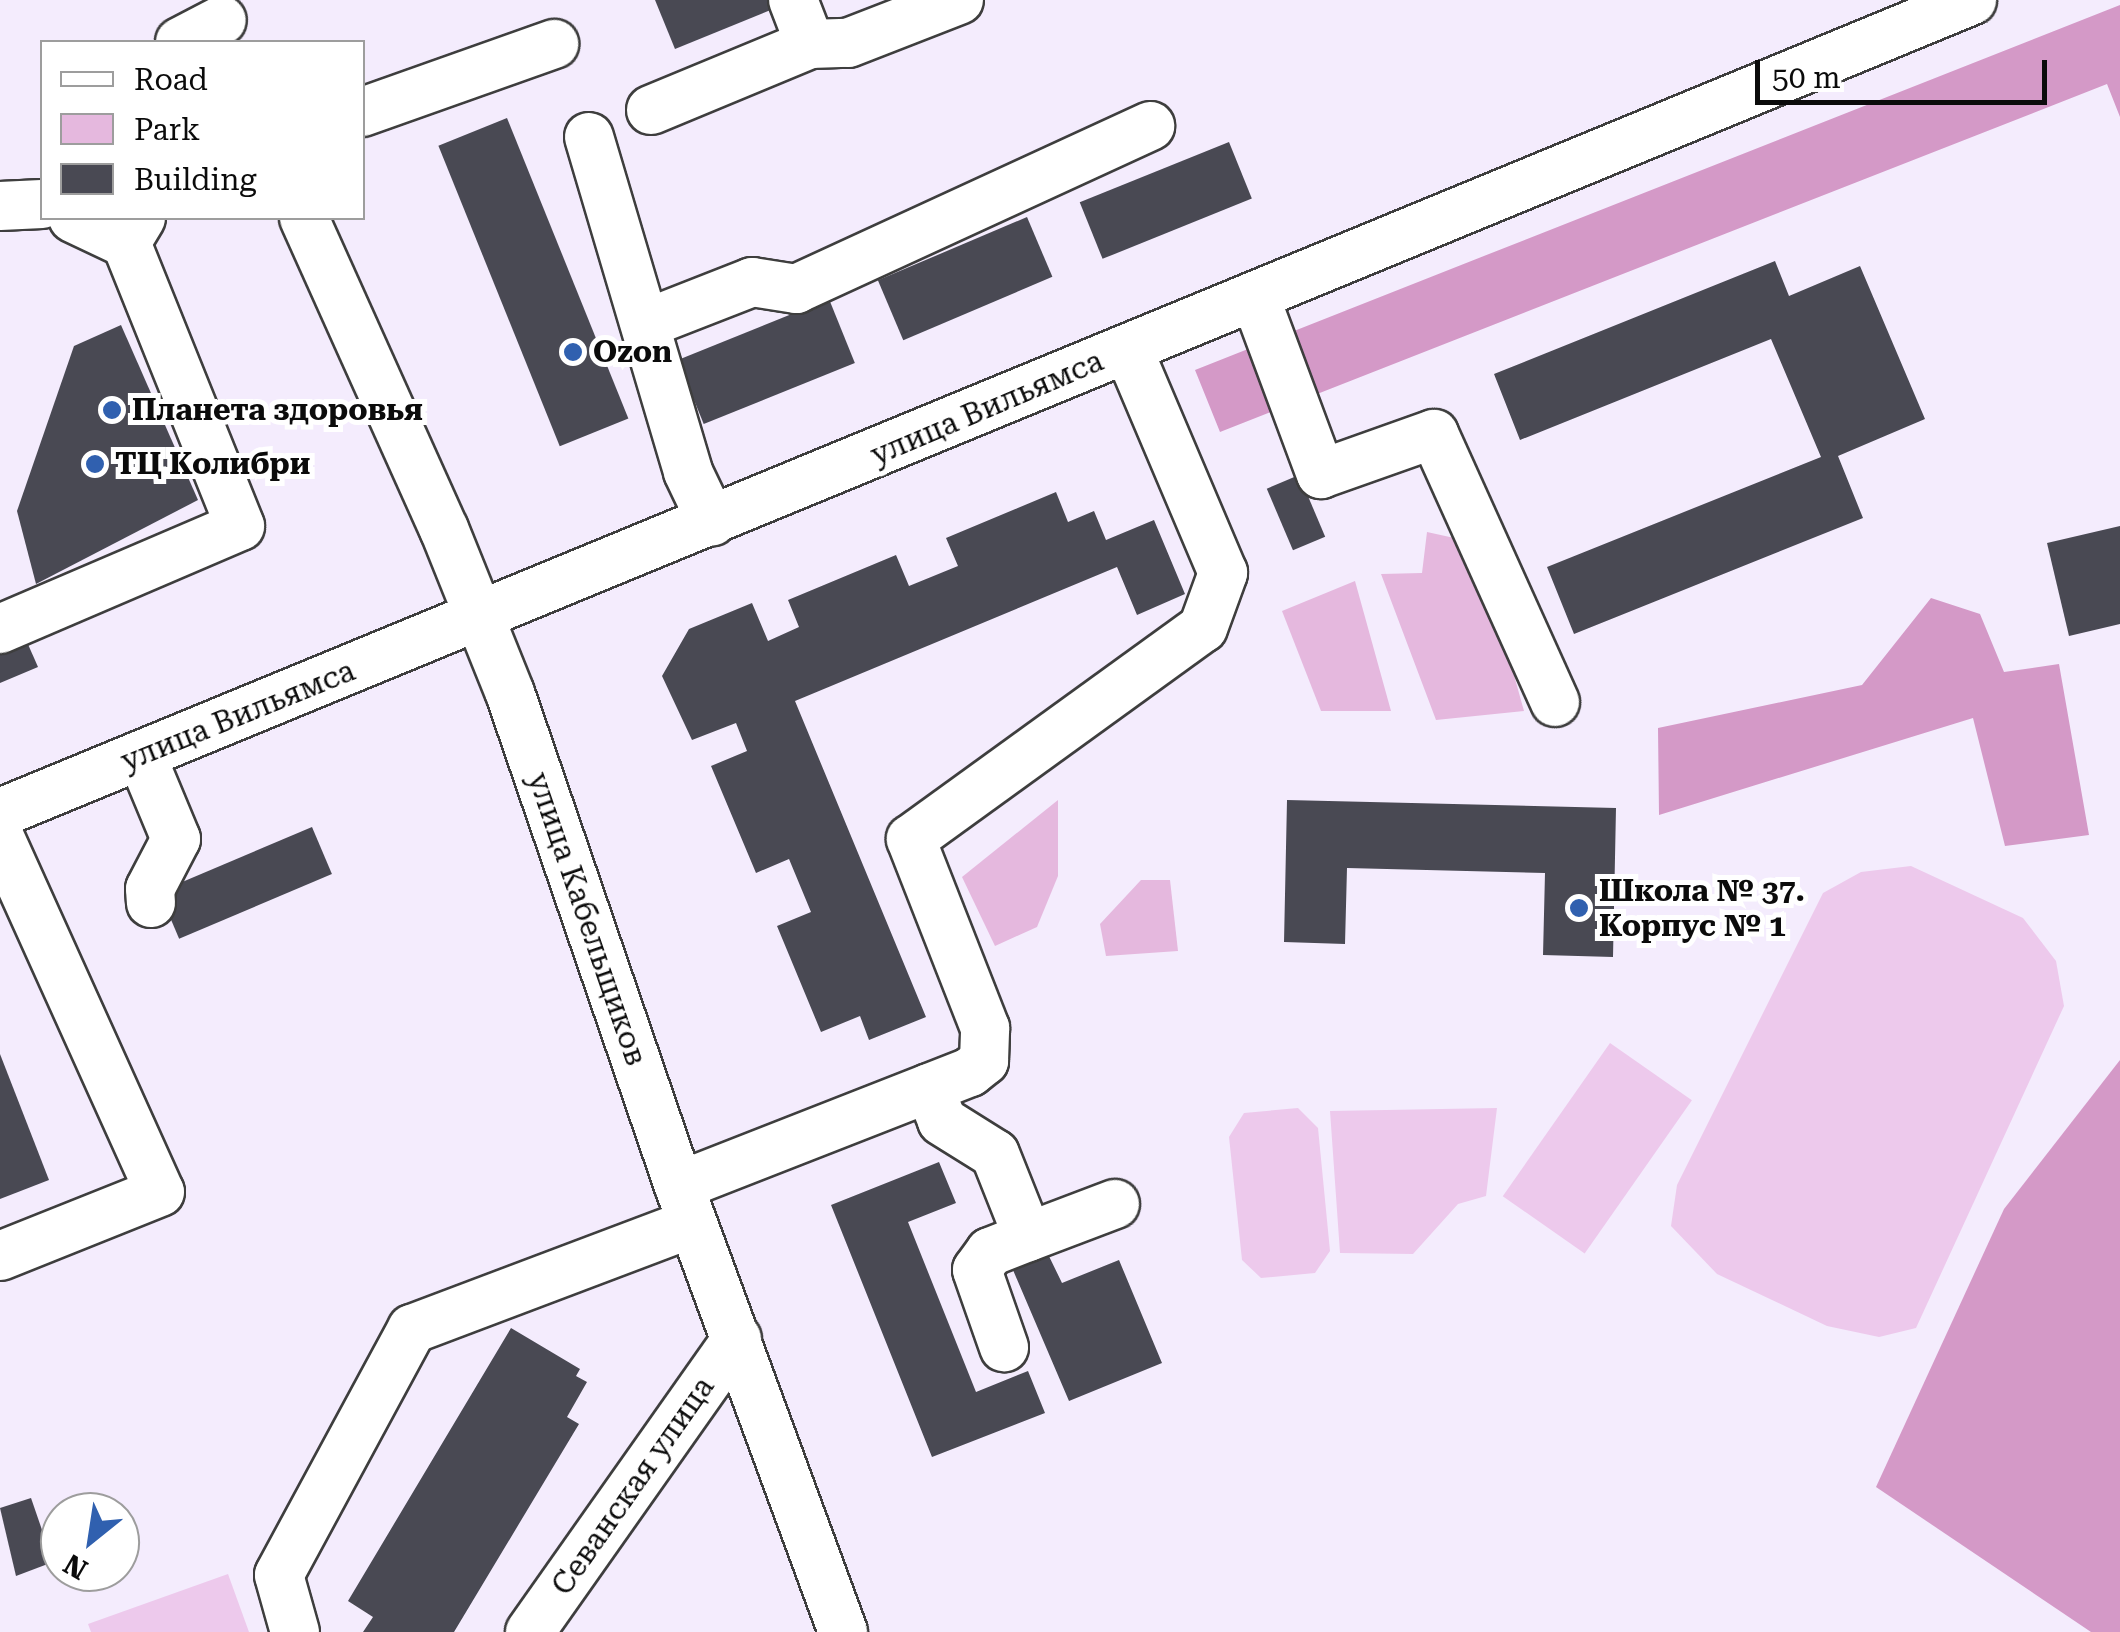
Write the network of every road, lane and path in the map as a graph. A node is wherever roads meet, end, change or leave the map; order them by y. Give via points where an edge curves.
1 (793, 0) edge
2 (958, 0) edge
3 (1972, 0) edge
4 (222, 21) edge
5 (184, 40) edge
6 (554, 44) dead end
7 (810, 44) junction
8 (651, 110) dead end
9 (365, 111) edge
10 (1150, 126) dead end
11 (589, 137) dead end
12 (40, 204) edge
13 (0, 206) edge
14 (84, 220) edge
15 (305, 220) edge
16 (134, 230) edge
17 (1255, 297) junction
18 (644, 324) junction
19 (1128, 349) junction
20 (712, 522) junction
21 (478, 618) junction
22 (0, 629) edge
23 (1555, 702) dead end
24 (141, 756) junction
25 (0, 813) edge
26 (0, 838) edge
27 (151, 903) dead end
28 (929, 1088) junction
29 (686, 1204) junction
30 (1114, 1204) dead end
31 (1028, 1238) junction
32 (0, 1256) edge
33 (737, 1339) junction
34 (1004, 1348) dead end
35 (295, 1632) edge
36 (530, 1632) edge
37 (842, 1632) edge

1 - 7 street
2 - 7 street via 848,43
3 - 17 street, улица Вильямса
4 - 5 street
6 - 9 street
7 - 8 street
10 - 18 street via 796,289 752,282
11 - 18 street
12 - 13 street
14 - 16 street
15 - 21 street, улица Кабельщиков
16 - 22 street via 240,526
17 - 19 street, улица Вильямса
17 - 23 street via 1321,474 1434,434
18 - 20 street via 688,472
19 - 20 street, улица Вильямса
19 - 28 street via 1223,572 1203,628 911,839 989,1046 970,1072
20 - 21 street, улица Вильямса
21 - 24 street, улица Вильямса
21 - 29 street, улица Кабельщиков
24 - 25 street, улица Вильямса
24 - 27 street via 176,839 150,889
26 - 32 street via 160,1192
28 - 29 street
28 - 31 street via 942,1121 995,1154
29 - 33 street, улица Кабельщиков
29 - 35 street via 412,1329 279,1575
30 - 31 street
31 - 34 street via 990,1252 977,1270
33 - 36 street, Севанская улица
33 - 37 street, улица Кабельщиков

